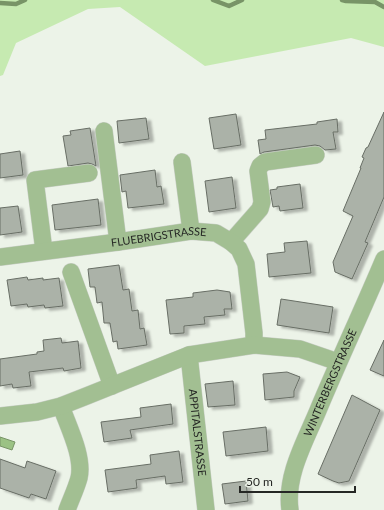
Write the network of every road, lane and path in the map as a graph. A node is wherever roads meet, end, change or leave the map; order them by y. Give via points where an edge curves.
1 (104, 131) dead end
2 (316, 155) dead end
3 (182, 162) dead end
4 (89, 173) dead end
5 (191, 231) junction
6 (118, 242) junction
7 (231, 242) junction
8 (44, 251) junction
9 (0, 256) edge
10 (384, 260) edge
11 (71, 272) dead end
12 (254, 345) junction
13 (189, 354) junction
14 (338, 362) junction
15 (112, 386) junction
16 (60, 406) junction
17 (0, 416) edge
18 (67, 510) edge
19 (206, 510) edge
20 (290, 510) edge

1 - 6 street
2 - 7 street via 265,162 260,166 260,209
3 - 5 street
4 - 8 street via 35,180
5 - 6 street, FLUEBRIGSTRASSE
5 - 7 street, FLUEBRIGSTRASSE via 216,233
6 - 8 street, FLUEBRIGSTRASSE
7 - 12 street, FLUEBRIGSTRASSE via 239,249 246,264
8 - 9 street, FLUEBRIGSTRASSE
10 - 14 street, WINTERBERGSTRASSE
11 - 15 street
12 - 13 street
12 - 14 street via 300,349
13 - 15 street
13 - 19 street, APPITALSTRASSE
14 - 20 street, WINTERBERGSTRASSE via 291,477 288,499
15 - 16 street
16 - 17 street via 37,412
16 - 18 street via 78,452 80,465 79,477

